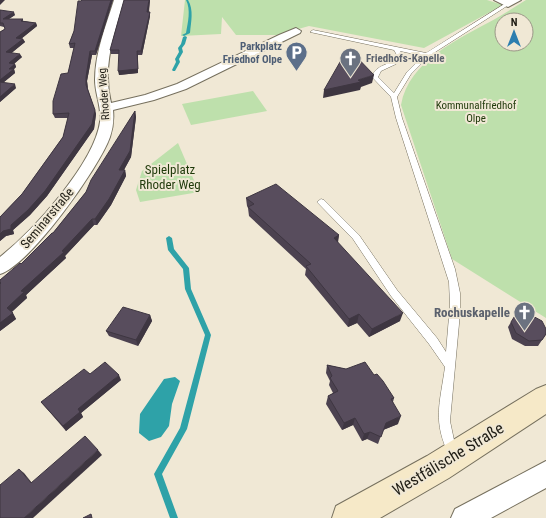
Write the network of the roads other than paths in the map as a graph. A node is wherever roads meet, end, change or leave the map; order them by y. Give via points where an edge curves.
1 (119, 0) edge
2 (499, 0) edge
3 (512, 2) edge
4 (296, 31) dead end
5 (313, 32) dead end
6 (395, 48) junction
7 (427, 55) junction
8 (394, 97) junction
9 (106, 108) junction
10 (101, 142) joint
11 (321, 202) dead end
12 (0, 267) edge
13 (450, 366) junction
14 (546, 398) edge
15 (455, 456) junction
16 (546, 474) edge
17 (348, 518) edge
18 (464, 518) edge

1 - 9 street, Rhoder Weg via 102,60 101,81
2 - 3 street
3 - 7 lane
4 - 9 street via 269,42 190,83 147,98
5 - 6 lane
6 - 7 lane
6 - 8 lane via 401,57 397,62 381,67 375,77
7 - 8 lane via 409,73
8 - 13 lane via 450,268 455,294
9 - 10 street, Rhoder Weg via 107,121
10 - 12 street, Seminarstraße via 66,199 14,257
11 - 13 lane via 356,237 394,293
13 - 15 lane via 443,429
14 - 15 street, Westfälische Straße
15 - 17 street, Westfälische Straße
16 - 18 street

